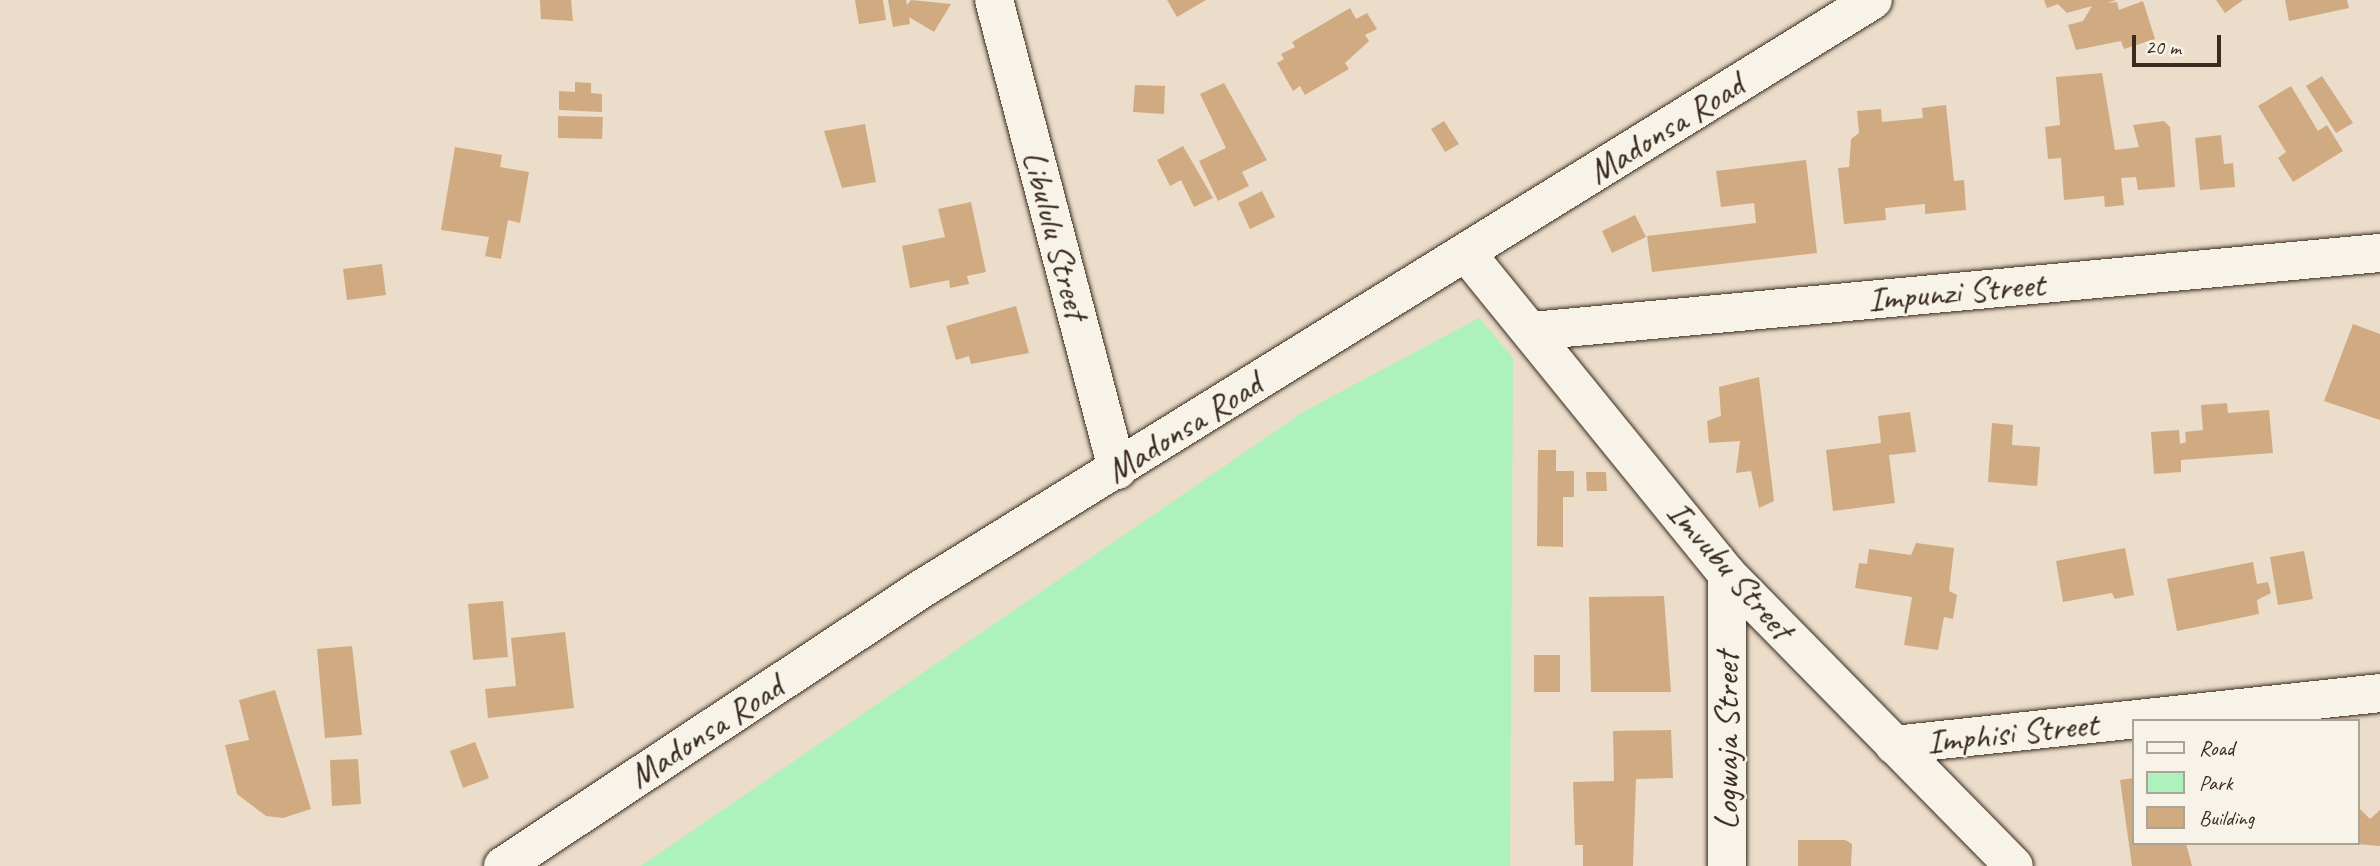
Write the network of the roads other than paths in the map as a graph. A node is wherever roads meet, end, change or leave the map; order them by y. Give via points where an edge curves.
1 (993, 0) edge
2 (1872, 0) edge
3 (2380, 253) edge
4 (1467, 254) junction
5 (1532, 331) junction
6 (1117, 470) junction
7 (1727, 574) junction
8 (2380, 694) edge
9 (2142, 719) edge
10 (2132, 720) edge
11 (1894, 745) junction
12 (503, 866) edge
13 (1727, 866) edge
14 (2014, 866) edge

1 - 6 street, Libululu Street
2 - 4 street, Madonsa Road
3 - 5 street, Impunzi Street
4 - 5 street, Imvubu Street
4 - 6 street, Madonsa Road
5 - 7 street, Imvubu Street
6 - 12 street, Madonsa Road via 923,588
7 - 11 street, Imvubu Street
7 - 13 street, Logwaja Street
8 - 9 street, Imphisi Street
10 - 11 street, Imphisi Street
11 - 14 street, Imvubu Street

